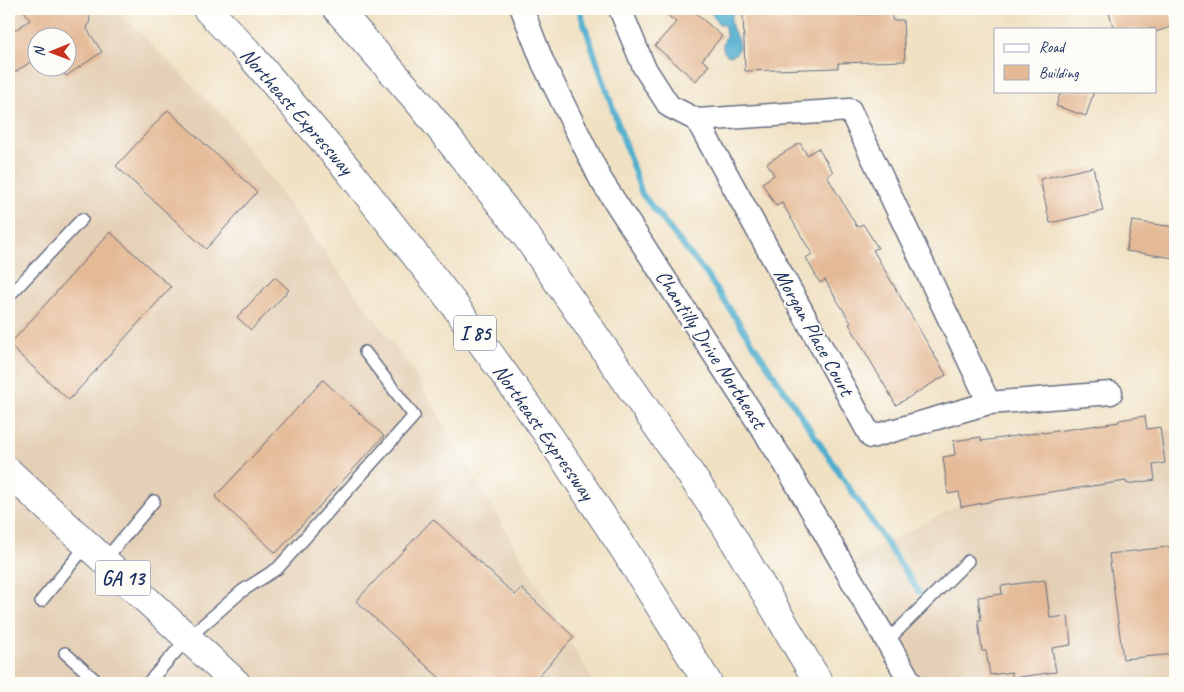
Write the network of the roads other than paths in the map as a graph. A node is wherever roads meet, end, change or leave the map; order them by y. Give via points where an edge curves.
1 (207, 9) edge
2 (337, 9) edge
3 (522, 9) edge
4 (620, 9) edge
5 (697, 120) junction
6 (82, 219) dead end
7 (9, 296) edge
8 (365, 352) dead end
9 (1111, 393) dead end
10 (989, 403) junction
11 (9, 472) edge
12 (154, 500) dead end
13 (96, 553) junction
14 (968, 561) dead end
15 (41, 601) dead end
16 (188, 638) junction
17 (887, 641) junction
18 (65, 654) dead end
19 (99, 683) edge
20 (148, 683) edge
21 (236, 683) edge
22 (708, 683) edge
23 (819, 683) edge
24 (912, 683) edge

1 - 22 main road, Northeast Expressway / I 85 via 350,172 453,303 554,444
2 - 23 main road via 418,101 528,237 724,523
3 - 17 street, Chantilly Drive Northeast via 543,63 601,180 785,464
4 - 5 street via 644,67 669,106
5 - 10 street via 850,110
5 - 10 street, Morgan Place Court via 871,437
6 - 7 lane
8 - 16 lane via 414,416 278,568 242,591
9 - 10 street, Morgan Place Court
11 - 13 main road, GA 13
12 - 13 lane
13 - 15 lane
13 - 16 main road, GA 13
14 - 17 lane
16 - 20 lane
16 - 21 main road, GA 13
17 - 24 street, Chantilly Drive Northeast
18 - 19 lane

